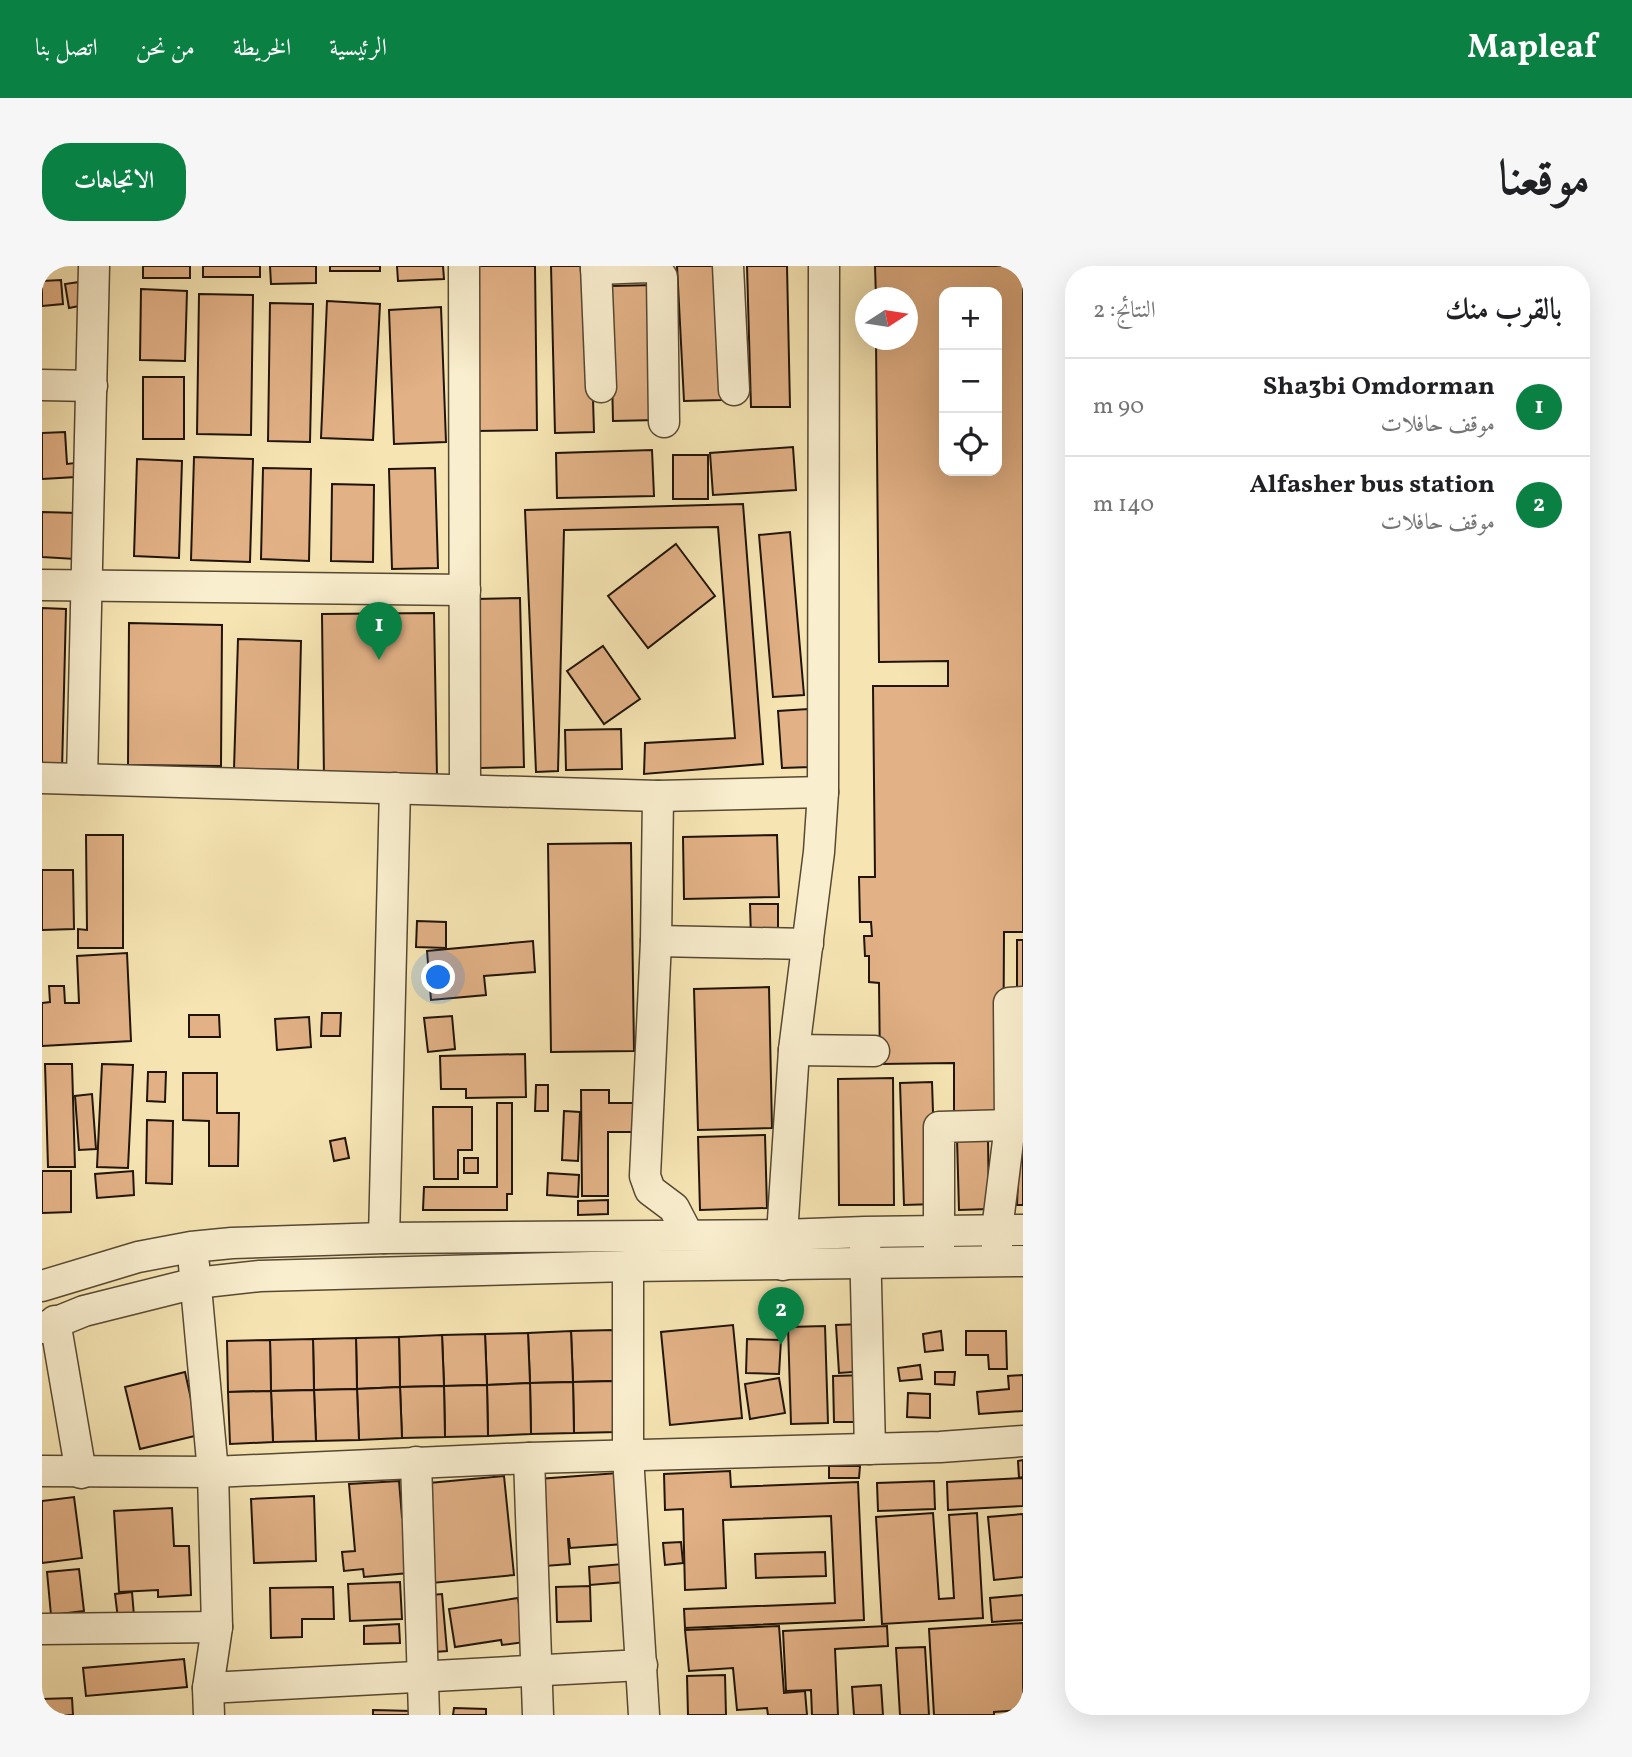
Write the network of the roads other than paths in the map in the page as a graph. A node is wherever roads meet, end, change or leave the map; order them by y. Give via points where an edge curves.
1 (93, 266) edge
2 (464, 266) edge
3 (728, 266) edge
4 (824, 266) edge
5 (596, 267) edge
6 (42, 385) edge
7 (92, 386) junction
8 (601, 387) dead end
9 (734, 390) dead end
10 (664, 422) dead end
11 (42, 585) edge
12 (86, 586) junction
13 (465, 590) junction
14 (42, 778) edge
15 (82, 779) junction
16 (395, 788) junction
17 (465, 790) junction
18 (823, 792) junction
19 (658, 796) junction
20 (656, 940) junction
21 (808, 944) junction
22 (1023, 1002) edge
23 (794, 1050) junction
24 (874, 1051) dead end
25 (1010, 1125) junction
26 (939, 1230) junction
27 (1010, 1230) edge
28 (864, 1232) junction
29 (782, 1235) junction
30 (688, 1236) junction
31 (383, 1238) junction
32 (191, 1247) junction
33 (1010, 1260) edge
34 (940, 1261) junction
35 (866, 1263) junction
36 (783, 1265) junction
37 (628, 1266) junction
38 (195, 1283) junction
39 (42, 1286) edge
40 (49, 1324) edge
41 (1023, 1441) edge
42 (870, 1449) junction
43 (628, 1456) junction
44 (529, 1458) junction
45 (416, 1462) junction
46 (42, 1471) edge
47 (81, 1472) junction
48 (213, 1472) junction
49 (217, 1627) junction
50 (42, 1629) edge
51 (642, 1665) junction
52 (537, 1671) junction
53 (423, 1677) junction
54 (209, 1702) edge
55 (424, 1715) edge
56 (538, 1715) edge
57 (644, 1715) edge

1 - 7 street
2 - 13 street
3 - 9 street
4 - 18 street
5 - 8 street
5 - 10 street via 648,267 662,277
6 - 7 street
7 - 12 street
11 - 12 street
12 - 13 street
12 - 15 street
13 - 17 street
14 - 15 street
15 - 16 street
16 - 17 street
16 - 31 street
17 - 19 street
18 - 19 street
18 - 21 street
19 - 20 street
20 - 21 street
20 - 30 street via 645,1176 650,1190 674,1208
21 - 23 street
22 - 25 street via 1009,1003
23 - 24 street
23 - 29 street
25 - 26 street via 939,1127
25 - 27 street
26 - 27 street
26 - 28 street
26 - 34 street
27 - 33 street
28 - 29 street
28 - 35 street
29 - 30 street
29 - 36 street
30 - 31 street
31 - 32 street
32 - 38 street
32 - 39 street via 138,1257
33 - 34 street
34 - 35 street
35 - 36 street
35 - 42 street
36 - 37 street
37 - 38 street via 260,1276
37 - 43 street
38 - 40 street
38 - 48 street
40 - 47 street
41 - 42 street
42 - 43 street
43 - 44 street
43 - 51 street
44 - 45 street
44 - 52 street
45 - 48 street
45 - 53 street
46 - 47 street
47 - 48 street
48 - 49 street
49 - 50 street
49 - 54 street
51 - 52 street
51 - 57 street
52 - 53 street
52 - 56 street
53 - 54 street
53 - 55 street

